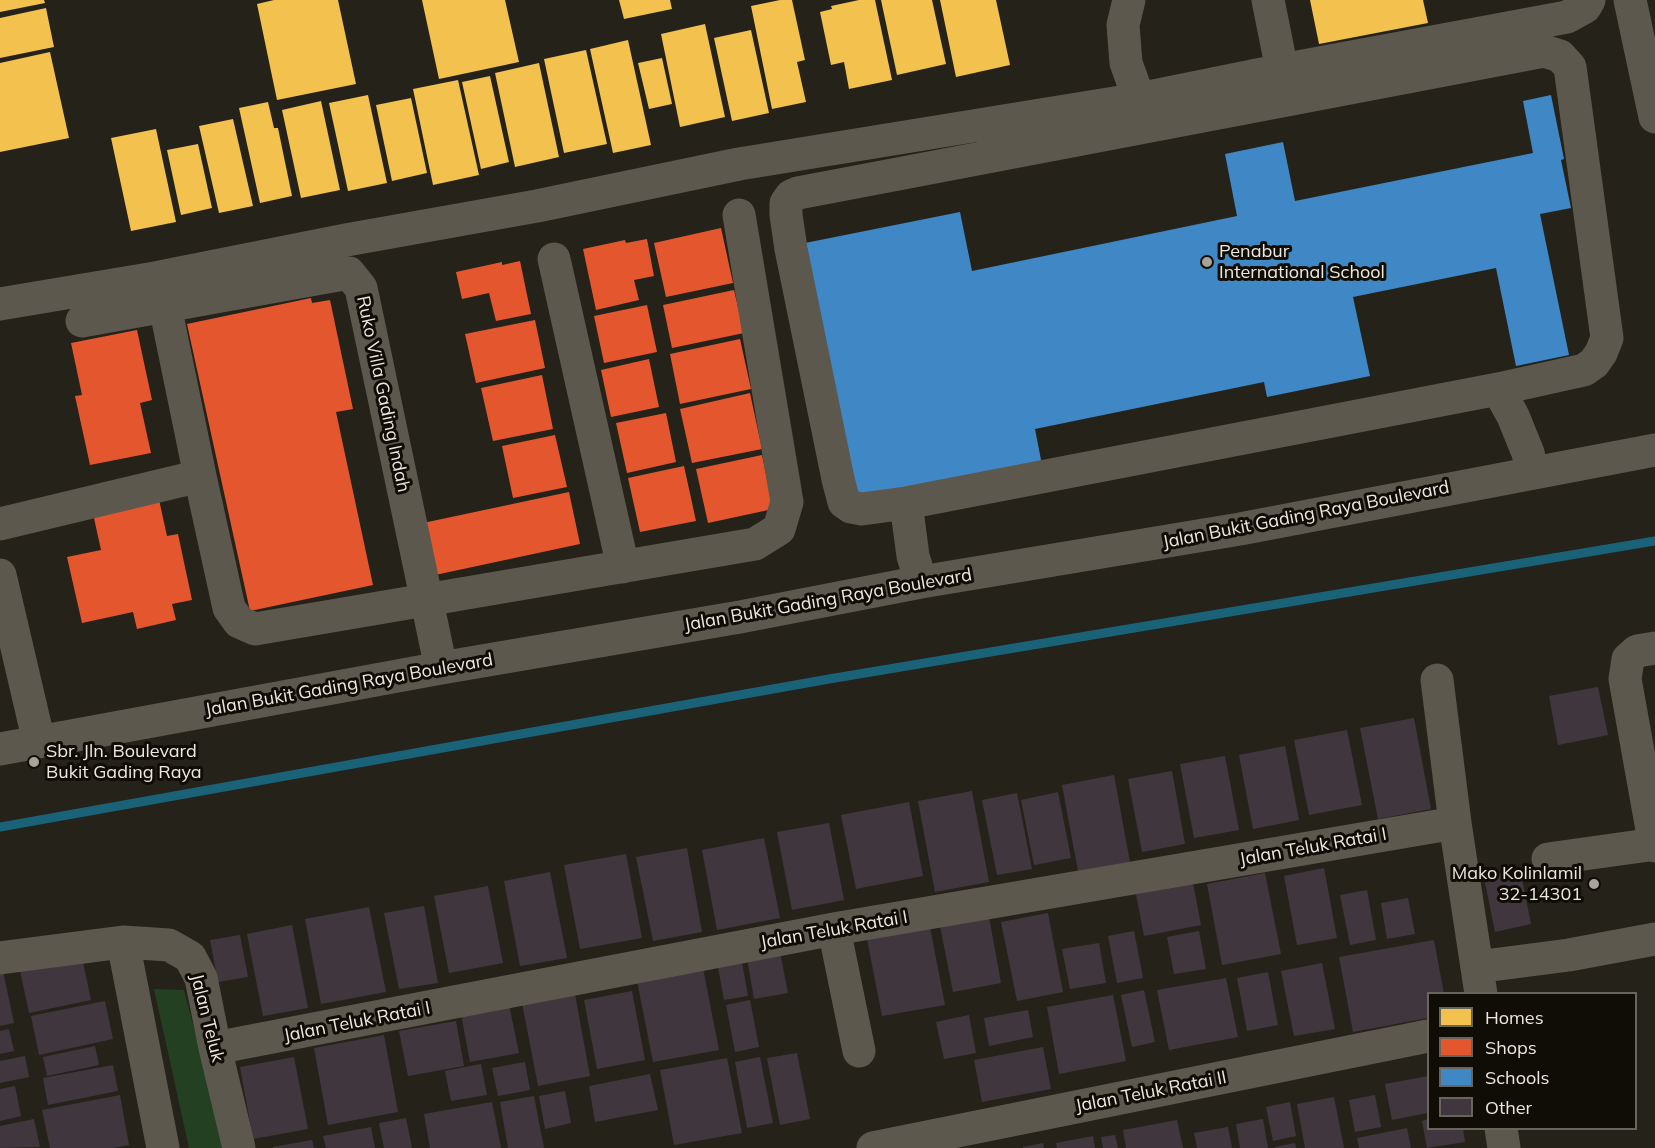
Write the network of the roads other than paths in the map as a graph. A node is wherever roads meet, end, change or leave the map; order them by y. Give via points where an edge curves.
1 (1129, 0) edge
2 (1268, 0) edge
3 (1589, 0) edge
4 (1630, 0) edge
5 (1282, 69) junction
6 (1139, 99) junction
7 (1655, 117) edge
8 (739, 215) dead end
9 (554, 259) dead end
10 (0, 304) edge
11 (165, 306) junction
12 (82, 321) dead end
13 (1498, 389) junction
14 (1655, 450) edge
15 (1533, 472) junction
16 (200, 476) junction
17 (906, 503) junction
18 (0, 524) edge
19 (623, 567) junction
20 (0, 575) edge
21 (921, 582) junction
22 (426, 601) junction
23 (1655, 648) edge
24 (441, 668) junction
25 (1437, 680) dead end
26 (39, 742) junction
27 (0, 749) edge
28 (1455, 823) junction
29 (1655, 845) edge
30 (1548, 859) dead end
31 (834, 929) junction
32 (1655, 939) edge
33 (123, 942) junction
34 (0, 958) edge
35 (1487, 979) edge
36 (1427, 1036) edge
37 (215, 1048) junction
38 (859, 1050) dead end
39 (1501, 1130) edge
40 (163, 1148) edge
41 (239, 1148) edge
42 (873, 1148) edge
43 (1504, 1148) edge

1 - 6 street via 1123,25 1126,63
2 - 5 street
3 - 5 street via 1585,8 1567,17
4 - 7 street
5 - 6 street
6 - 10 street via 739,164 537,206
8 - 19 street via 786,502 779,530 755,544
9 - 19 street
11 - 12 street
11 - 16 street
11 - 22 street, Ruko Villa Gading Indah via 349,273 361,288
13 - 15 street via 1517,425
13 - 17 street
13 - 17 street via 1584,370 1594,363 1607,338 1570,67 1560,56 1544,51 791,196 786,203 786,215 791,249 844,502 862,509
14 - 15 street, Jalan Bukit Gading Raya Boulevard
15 - 21 street, Jalan Bukit Gading Raya Boulevard via 1240,530
16 - 18 street
16 - 22 street via 229,608 239,622 255,629
17 - 21 street via 913,556
19 - 22 street
20 - 26 street
21 - 24 street, Jalan Bukit Gading Raya Boulevard
22 - 24 street, Ruko Villa Gading Indah
23 - 29 street via 1636,651 1628,659 1624,679
24 - 26 street, Jalan Bukit Gading Raya Boulevard
25 - 28 street
26 - 27 street, Jalan Bukit Gading Raya Boulevard
28 - 31 street, Jalan Teluk Ratai I
28 - 35 street
29 - 30 street
31 - 37 street, Jalan Teluk Ratai I
31 - 38 street
32 - 35 street via 1569,955
33 - 34 street, Jalan Teluk
33 - 37 street, Jalan Teluk via 169,945 190,957 201,978
33 - 40 street
36 - 42 street, Jalan Teluk Ratai II
37 - 41 street, Jalan Teluk
39 - 43 street

